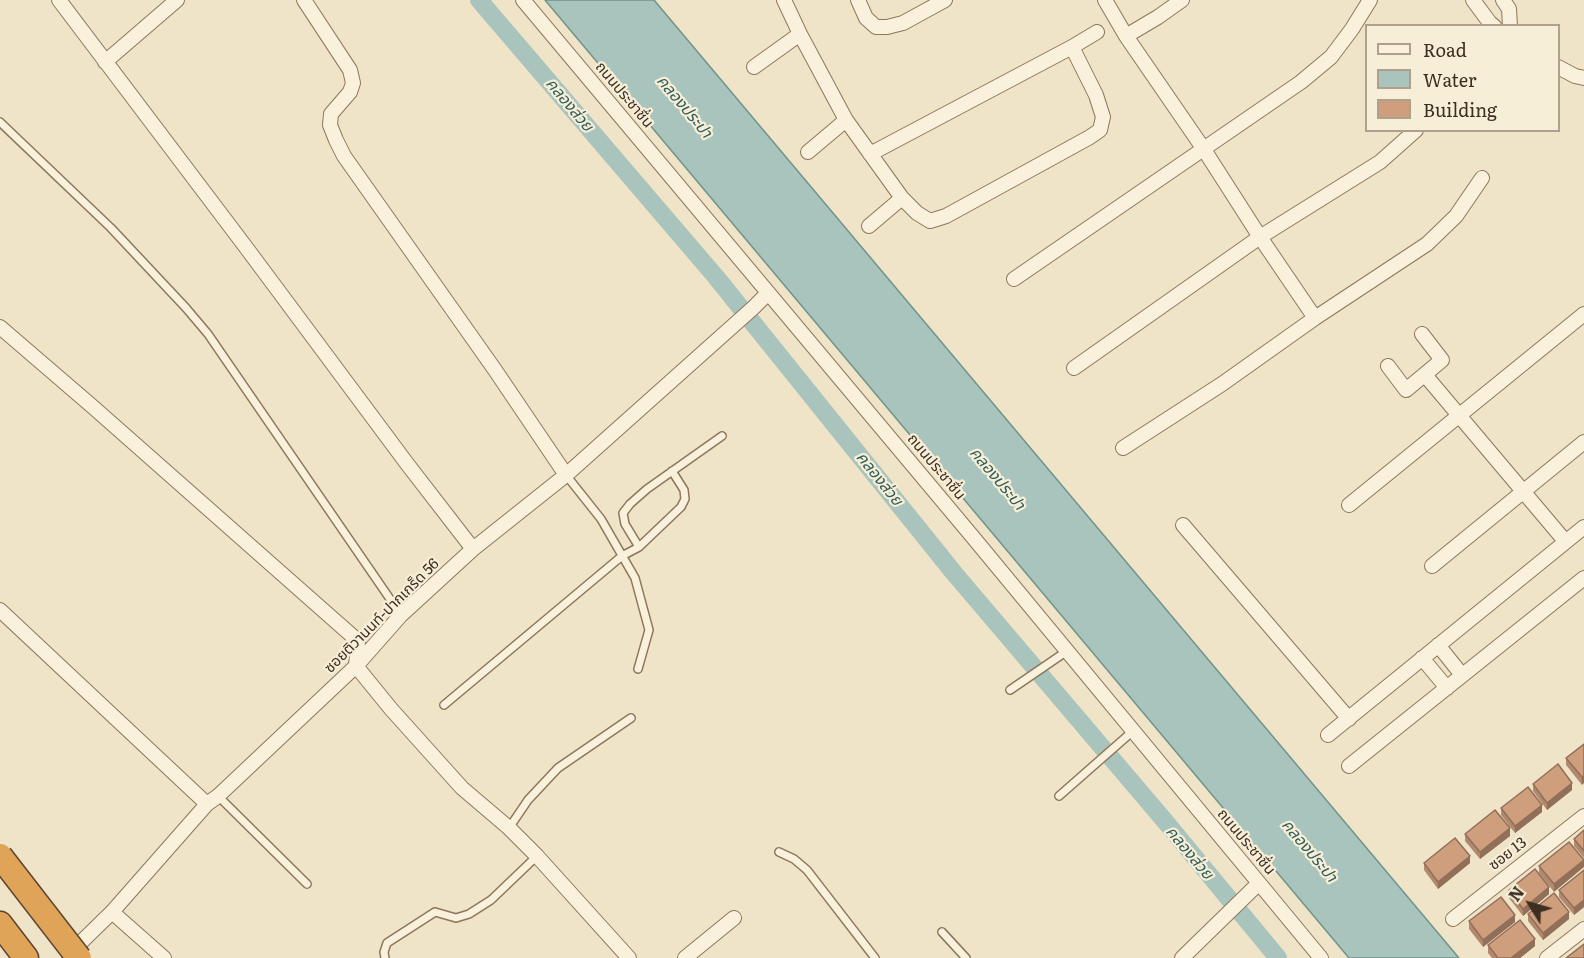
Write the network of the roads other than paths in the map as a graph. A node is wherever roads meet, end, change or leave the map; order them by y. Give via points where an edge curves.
1 (59, 0) edge
2 (177, 0) edge
3 (304, 0) edge
4 (523, 0) edge
5 (784, 0) edge
6 (858, 0) edge
7 (945, 0) edge
8 (1105, 0) edge
9 (1182, 0) edge
10 (1370, 0) edge
11 (1473, 0) edge
12 (1503, 0) edge
13 (1491, 24) edge
14 (1510, 24) edge
15 (1097, 32) dead end
16 (800, 34) junction
17 (1126, 36) junction
18 (1072, 47) junction
19 (105, 62) junction
20 (754, 67) dead end
21 (1560, 68) edge
22 (1584, 78) edge
23 (846, 120) junction
24 (0, 122) edge
25 (1414, 132) edge
26 (1203, 148) junction
27 (808, 152) dead end
28 (870, 154) junction
29 (1482, 178) dead end
30 (902, 198) junction
31 (869, 226) dead end
32 (1260, 237) junction
33 (1014, 279) dead end
34 (768, 293) junction
35 (1584, 314) edge
36 (1315, 318) junction
37 (0, 327) edge
38 (1422, 334) dead end
39 (1388, 366) dead end
40 (1074, 368) dead end
41 (1425, 375) junction
42 (1458, 415) junction
43 (722, 436) dead end
44 (1584, 442) edge
45 (1123, 448) dead end
46 (672, 471) junction
47 (566, 475) junction
48 (1522, 492) junction
49 (1348, 505) dead end
50 (1183, 525) dead end
51 (1584, 527) edge
52 (1566, 541) junction
53 (639, 547) junction
54 (473, 549) junction
55 (622, 556) junction
56 (1432, 566) dead end
57 (1584, 578) edge
58 (0, 610) edge
59 (401, 615) junction
60 (1438, 645) junction
61 (1067, 651) junction
62 (1422, 658) junction
63 (356, 666) junction
64 (638, 669) dead end
65 (1462, 675) junction
66 (1446, 688) junction
67 (1010, 690) dead end
68 (444, 705) dead end
69 (631, 718) dead end
70 (1349, 718) junction
71 (1133, 731) junction
72 (1329, 735) dead end
73 (1349, 766) dead end
74 (1059, 796) dead end
75 (212, 800) junction
76 (1584, 816) edge
77 (509, 828) junction
78 (779, 852) dead end
79 (0, 856) edge
80 (537, 856) junction
81 (1259, 883) junction
82 (307, 884) dead end
83 (112, 912) junction
84 (734, 918) dead end
85 (1453, 919) dead end
86 (0, 924) edge
87 (1584, 929) edge
88 (942, 932) dead end
89 (26, 958) edge
90 (65, 958) edge
91 (79, 958) edge
92 (164, 958) edge
93 (385, 958) edge
94 (628, 958) edge
95 (685, 958) edge
96 (875, 958) edge
97 (966, 958) edge
98 (1182, 958) edge
99 (1321, 958) edge
100 (1547, 958) edge

1 - 19 street
2 - 19 street
3 - 47 street via 350,70 350,92 331,114 330,125 344,156
4 - 34 street, ถนนประชาชื่น
5 - 16 street
6 - 7 street via 866,18 876,27 887,27 903,23
8 - 17 street
9 - 17 street
10 - 26 street via 1331,57
11 - 13 street
12 - 14 street via 1509,9
15 - 18 street
16 - 20 street
16 - 23 street
17 - 26 street
18 - 28 street
18 - 30 street via 1100,106 1100,130 946,216 930,221
19 - 54 street
21 - 22 street
23 - 27 street
23 - 28 street
24 - 59 lane via 111,228 208,334
25 - 32 street via 1380,162
26 - 32 street
26 - 33 street
28 - 30 street
29 - 36 street via 1456,216 1427,244
30 - 31 street
32 - 36 street
32 - 40 street
34 - 47 street, ซอยติวานนท์-ปากเกร็ด 56
34 - 61 street, ถนนประชาชื่น
35 - 42 street
36 - 45 street
37 - 63 street via 358,641
38 - 41 street via 1442,360
39 - 41 street via 1406,390
41 - 42 street
42 - 48 street
42 - 49 street
43 - 46 lane
44 - 48 street
46 - 53 lane via 685,499
46 - 53 lane via 646,489 623,513
47 - 54 street, ซอยติวานนท์-ปากเกร็ด 56
47 - 55 lane via 601,519
48 - 52 street
48 - 56 street
50 - 70 street
51 - 52 street
52 - 60 street
53 - 55 lane
54 - 59 street, ซอยติวานนท์-ปากเกร็ด 56
55 - 64 lane via 635,578 649,630
55 - 68 lane
57 - 65 street
58 - 75 street
59 - 63 street, ซอยติวานนท์-ปากเกร็ด 56
60 - 62 street
60 - 65 street
61 - 67 lane
61 - 71 street, ถนนประชาชื่น
62 - 66 street
62 - 70 street
63 - 75 street, ซอยติวานนท์-ปากเกร็ด 56
63 - 77 street via 462,788
65 - 66 street
66 - 73 street
69 - 77 lane via 558,768
70 - 72 street
71 - 74 lane
71 - 81 street, ถนนประชาชื่น
75 - 82 lane
75 - 83 street, ซอยติวานนท์-ปากเกร็ด 56
76 - 85 street, ซอย 13
77 - 80 street
78 - 96 lane via 807,870
79 - 91 highway, bridge
80 - 93 lane via 491,900 469,914 456,918 435,912 387,943
80 - 94 street
81 - 98 street
81 - 99 street, ถนนประชาชื่น
83 - 90 street, ซอยติวานนท์-ปากเกร็ด 56
83 - 92 street
84 - 95 street
86 - 89 highway
87 - 100 street
88 - 97 lane

